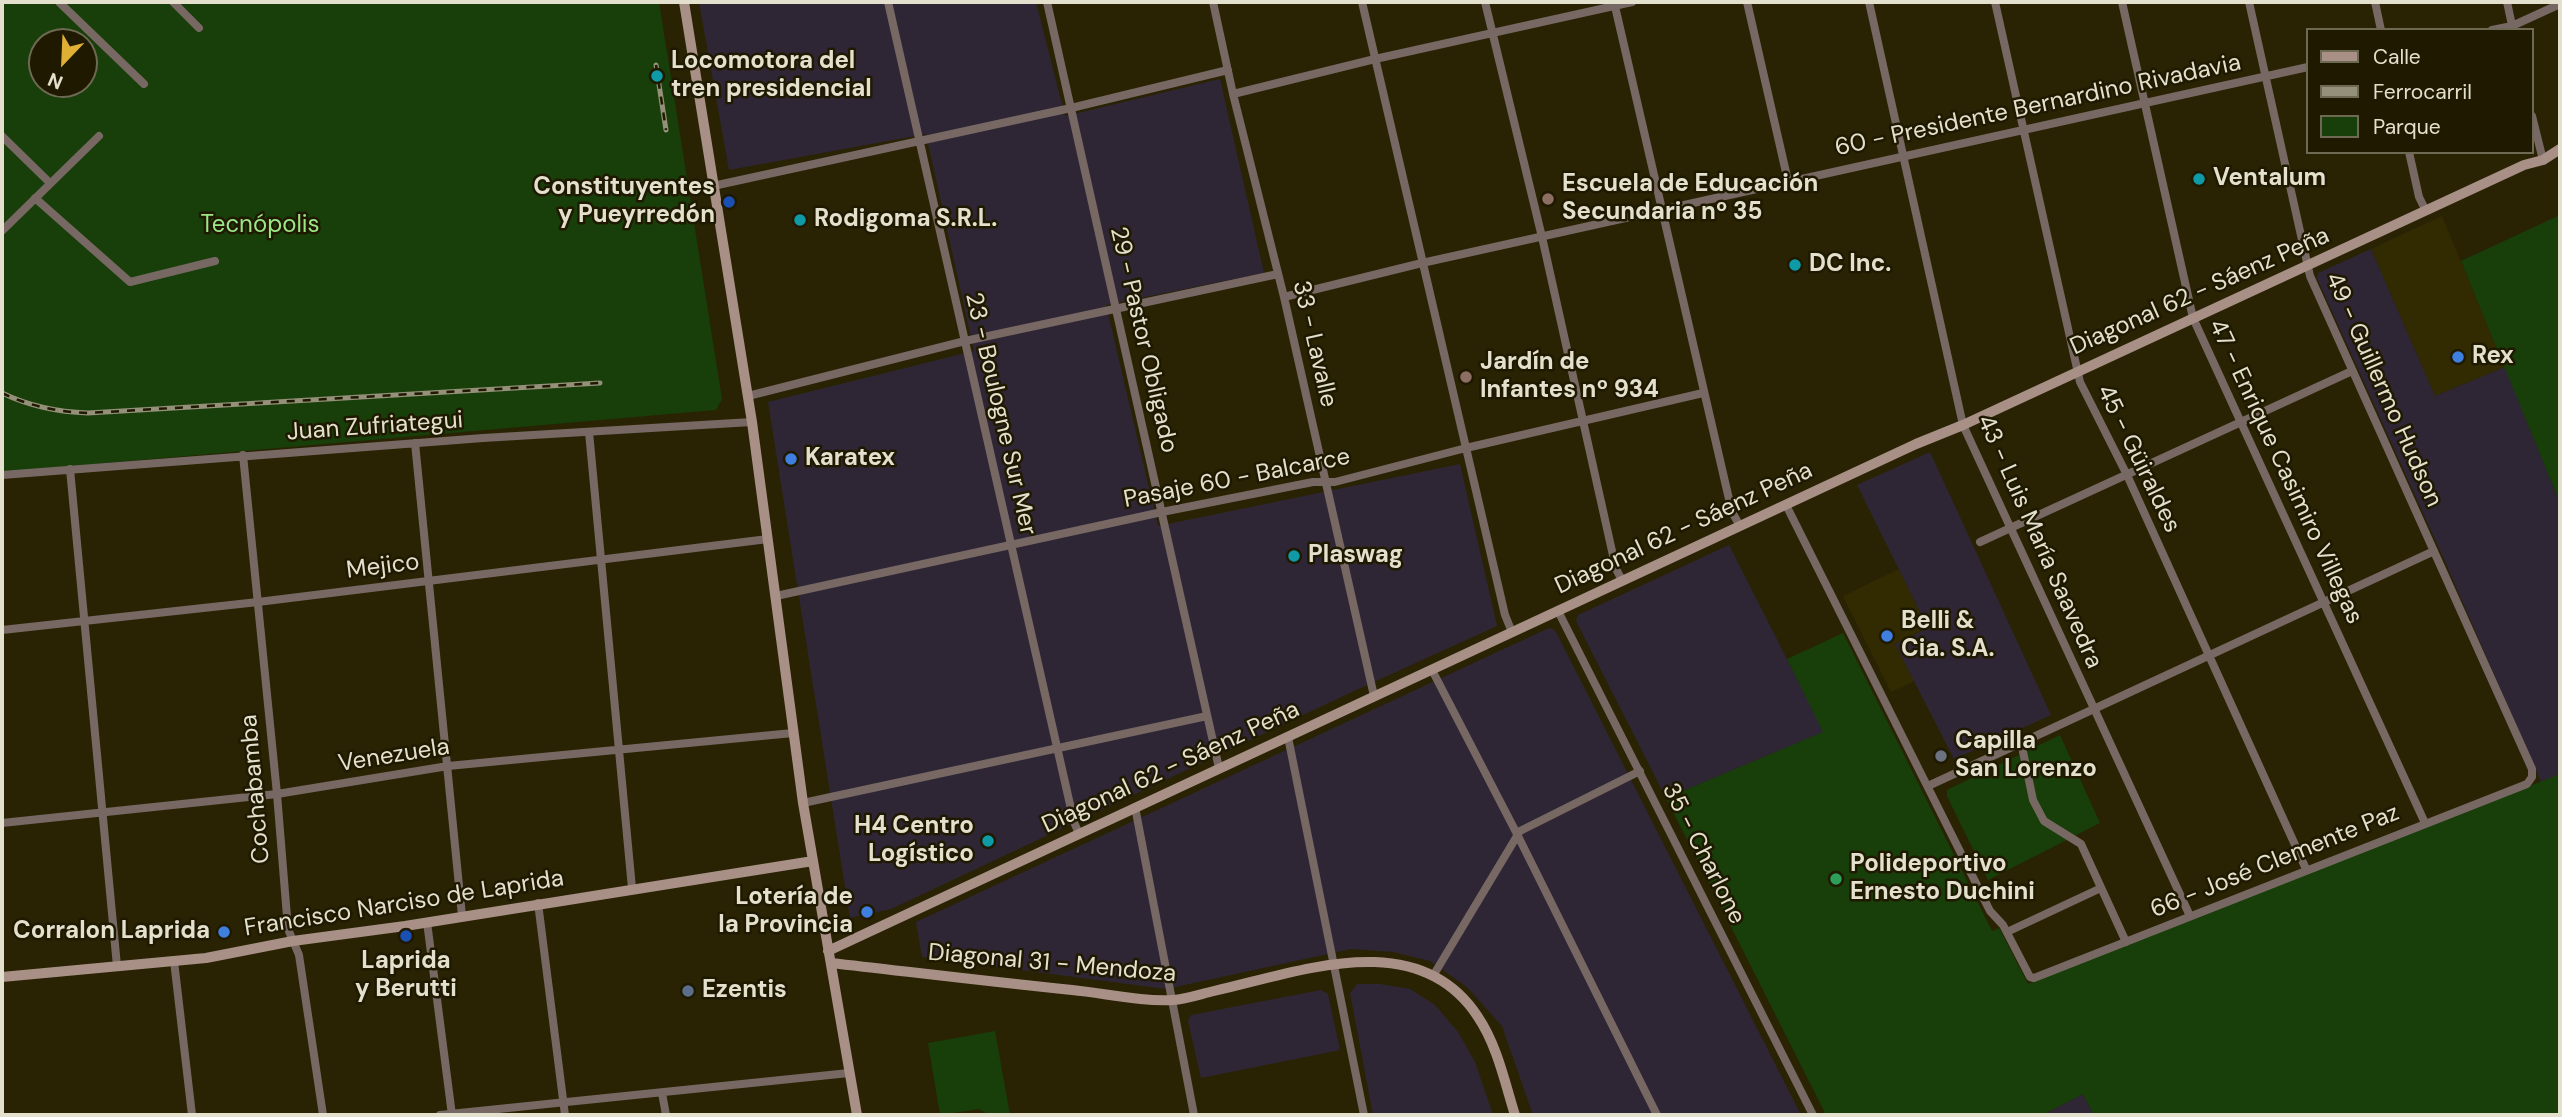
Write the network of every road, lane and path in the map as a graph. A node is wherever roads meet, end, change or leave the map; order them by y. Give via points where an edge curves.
1 (59, 2) edge
2 (173, 2) edge
3 (684, 2) edge
4 (888, 2) edge
5 (1047, 2) edge
6 (1213, 2) edge
7 (1362, 2) edge
8 (1485, 2) edge
9 (1632, 2) edge
10 (1747, 2) edge
11 (1869, 2) edge
12 (1995, 2) edge
13 (2122, 2) edge
14 (2249, 2) edge
15 (2375, 2) edge
16 (2507, 2) edge
17 (1614, 4) edge
18 (2560, 4) edge
19 (2381, 28) edge
20 (2513, 28) edge
21 (200, 29) dead end
22 (1492, 33) junction
23 (1375, 59) junction
24 (2306, 66) edge
25 (1228, 70) junction
26 (2265, 76) junction
27 (144, 84) dead end
28 (1233, 94) junction
29 (2145, 103) junction
30 (1071, 108) junction
31 (2534, 124) edge
32 (2024, 130) junction
33 (2, 136) edge
34 (99, 136) dead end
35 (919, 141) junction
36 (2560, 149) edge
37 (2409, 154) edge
38 (1903, 155) junction
39 (2543, 160) junction
40 (1788, 181) junction
41 (50, 183) junction
42 (713, 186) junction
43 (35, 198) junction
44 (1662, 210) junction
45 (2426, 211) junction
46 (2, 231) edge
47 (1542, 237) junction
48 (215, 261) dead end
49 (1422, 263) junction
50 (2306, 267) junction
51 (1278, 274) junction
52 (1284, 297) junction
53 (1116, 309) junction
54 (2193, 318) junction
55 (964, 341) junction
56 (2077, 371) junction
57 (2352, 371) junction
58 (1703, 393) junction
59 (748, 396) junction
60 (1584, 421) junction
61 (2240, 421) junction
62 (752, 422) junction
63 (1962, 425) junction
64 (590, 432) junction
65 (415, 443) junction
66 (1466, 448) junction
67 (243, 455) junction
68 (70, 469) junction
69 (2, 475) edge
70 (2127, 475) junction
71 (1325, 481) junction
72 (1786, 505) junction
73 (1162, 512) junction
74 (1740, 526) junction
75 (2009, 528) junction
76 (768, 539) junction
77 (1980, 542) dead end
78 (1011, 545) junction
79 (2434, 551) junction
80 (602, 560) junction
81 (430, 580) junction
82 (1622, 580) junction
83 (776, 596) junction
84 (2324, 601) junction
85 (258, 602) junction
86 (1558, 611) junction
87 (85, 620) junction
88 (2, 630) edge
89 (1512, 632) junction
90 (2208, 655) junction
91 (1432, 670) junction
92 (1374, 696) junction
93 (2092, 708) junction
94 (1207, 716) junction
95 (793, 733) junction
96 (1288, 737) junction
97 (2021, 742) junction
98 (1058, 748) junction
99 (619, 751) junction
100 (448, 766) junction
101 (1219, 768) junction
102 (1640, 771) junction
103 (2532, 777) joint
104 (1927, 786) junction
105 (277, 794) junction
106 (803, 803) junction
107 (1135, 807) junction
108 (103, 812) junction
109 (2, 823) edge
110 (2425, 823) junction
111 (1079, 834) junction
112 (1517, 834) junction
113 (813, 862) junction
114 (2306, 869) junction
115 (632, 888) junction
116 (2101, 888) junction
117 (538, 903) junction
118 (462, 916) junction
119 (2190, 916) junction
120 (427, 922) junction
121 (2007, 932) junction
122 (293, 941) junction
123 (2126, 942) junction
124 (828, 951) junction
125 (174, 961) junction
126 (831, 963) junction
127 (1335, 964) junction
128 (117, 966) junction
129 (1433, 976) junction
130 (2, 977) edge
131 (1173, 1000) junction
132 (849, 1073) junction
133 (662, 1093) junction
134 (563, 1103) junction
135 (192, 1115) edge
136 (323, 1115) edge
137 (440, 1115) edge
138 (452, 1115) edge
139 (565, 1115) edge
140 (666, 1115) edge
141 (857, 1115) edge
142 (1194, 1115) edge
143 (1364, 1115) edge
144 (1516, 1115) edge
145 (1657, 1115) edge
146 (1811, 1115) edge

1 - 27 street
2 - 21 street
3 - 42 street
4 - 35 street, 23 - Boulogne Sur Mer
5 - 30 street, 29 - Pastor Obligado
6 - 25 street, 33 - Lavalle
7 - 23 street
8 - 22 street
9 - 17 street
10 - 40 street
11 - 38 street, 43 - Luis María Saavedra
12 - 32 street, 45 - Güiraldes
13 - 29 street, 47 - Enrique Casimiro Villegas
14 - 26 street, 49 - Guillermo Hudson
15 - 19 street
16 - 20 street
17 - 22 street
17 - 44 street
18 - 20 street
22 - 23 street
22 - 47 street
23 - 28 street
23 - 49 street
24 - 26 street, 60 - Presidente Bernardino Rivadavia
25 - 28 street, 33 - Lavalle
25 - 30 street
26 - 29 street, 60 - Presidente Bernardino Rivadavia
26 - 50 street, 49 - Guillermo Hudson
28 - 51 street, 33 - Lavalle
29 - 32 street, 60 - Presidente Bernardino Rivadavia
29 - 54 street, 47 - Enrique Casimiro Villegas
30 - 35 street
30 - 53 street, 29 - Pastor Obligado
31 - 39 street
32 - 38 street, 60 - Presidente Bernardino Rivadavia
32 - 56 street, 45 - Güiraldes
33 - 41 street
34 - 41 street
35 - 42 street
35 - 55 street, 23 - Boulogne Sur Mer
36 - 39 street, Diagonal 62 - Sáenz Peña
37 - 45 street
38 - 40 street, 60 - Presidente Bernardino Rivadavia
38 - 63 street, 43 - Luis María Saavedra
39 - 45 street, Diagonal 62 - Sáenz Peña
40 - 44 street, 60 - Presidente Bernardino Rivadavia
41 - 43 street
42 - 59 street
43 - 46 street
43 - 48 street via 130,282
44 - 47 street, 60 - Presidente Bernardino Rivadavia
44 - 58 street
45 - 50 street, Diagonal 62 - Sáenz Peña
47 - 49 street, 60 - Presidente Bernardino Rivadavia
47 - 60 street
49 - 52 street, 60 - Presidente Bernardino Rivadavia
49 - 66 street
50 - 54 street, Diagonal 62 - Sáenz Peña
50 - 57 street, 49 - Guillermo Hudson
51 - 52 street, 33 - Lavalle
51 - 53 street
52 - 71 street, 33 - Lavalle
53 - 55 street
53 - 73 street, 29 - Pastor Obligado
54 - 56 street, Diagonal 62 - Sáenz Peña
54 - 61 street, 47 - Enrique Casimiro Villegas
55 - 59 street
55 - 78 street, 23 - Boulogne Sur Mer
56 - 63 street, Diagonal 62 - Sáenz Peña
56 - 70 street, 45 - Güiraldes
57 - 61 street
57 - 79 street, 49 - Guillermo Hudson
58 - 60 street, Pasaje 60 - Balcarce
58 - 74 street via 1732,512
59 - 62 street
60 - 66 street, Pasaje 60 - Balcarce
60 - 82 street
61 - 70 street
61 - 84 street, 47 - Enrique Casimiro Villegas
62 - 64 street, Juan Zufriategui
62 - 76 street
63 - 72 street, Diagonal 62 - Sáenz Peña
63 - 75 street, 43 - Luis María Saavedra
64 - 65 street, Juan Zufriategui
64 - 80 street
65 - 67 street, Juan Zufriategui
65 - 81 street
66 - 71 street, Pasaje 60 - Balcarce
66 - 89 street via 1504,615
67 - 68 street, Juan Zufriategui
67 - 85 street, Cochabamba
68 - 69 street, Juan Zufriategui
68 - 87 street
70 - 75 street
70 - 90 street, 45 - Güiraldes
71 - 73 street, Pasaje 60 - Balcarce
71 - 92 street, 33 - Lavalle
72 - 74 street, Diagonal 62 - Sáenz Peña
72 - 104 street
73 - 78 street, Pasaje 60 - Balcarce
73 - 94 street, 29 - Pastor Obligado
74 - 82 street, Diagonal 62 - Sáenz Peña
75 - 77 street
75 - 93 street, 43 - Luis María Saavedra
76 - 80 street, Mejico
76 - 83 street
78 - 83 street, Pasaje 60 - Balcarce
78 - 98 street, 23 - Boulogne Sur Mer
79 - 84 street
79 - 103 street, 49 - Guillermo Hudson
80 - 81 street, Mejico
80 - 99 street
81 - 85 street, Mejico
81 - 100 street
82 - 86 street, Diagonal 62 - Sáenz Peña
83 - 95 street
84 - 90 street
84 - 110 street, 47 - Enrique Casimiro Villegas
85 - 87 street, Mejico
85 - 105 street, Cochabamba
86 - 89 street, Diagonal 62 - Sáenz Peña
86 - 102 street, 35 - Charlone
87 - 88 street, Mejico
87 - 108 street
89 - 91 street, Diagonal 62 - Sáenz Peña
90 - 93 street
90 - 114 street, 45 - Güiraldes
91 - 92 street, Diagonal 62 - Sáenz Peña
91 - 112 street
92 - 96 street, Diagonal 62 - Sáenz Peña
93 - 97 street
93 - 119 street, 43 - Luis María Saavedra
94 - 98 street
94 - 101 street, 29 - Pastor Obligado
95 - 99 street, Venezuela
95 - 106 street
96 - 101 street, Diagonal 62 - Sáenz Peña
96 - 127 street
97 - 104 street
97 - 116 street via 2033,800 2044,821 2081,844
98 - 106 street
98 - 111 street, 23 - Boulogne Sur Mer
99 - 100 street, Venezuela
99 - 115 street
100 - 105 street, Venezuela
100 - 118 street
101 - 107 street, Diagonal 62 - Sáenz Peña
102 - 112 street
102 - 146 street, 35 - Charlone
103 - 110 street, 66 - José Clemente Paz via 2526,784
104 - 121 street via 1990,911
105 - 108 street, Venezuela
105 - 122 street, Cochabamba via 288,929
106 - 113 street
107 - 111 street, Diagonal 62 - Sáenz Peña
107 - 131 street
108 - 109 street, Venezuela
108 - 128 street
110 - 114 street, 66 - José Clemente Paz
111 - 124 street, Diagonal 62 - Sáenz Peña
112 - 129 street
112 - 145 street
113 - 115 street, Francisco Narciso de Laprida
113 - 124 street
114 - 119 street, 66 - José Clemente Paz
115 - 117 street, Francisco Narciso de Laprida
116 - 121 street
116 - 123 street
117 - 118 street, Francisco Narciso de Laprida
117 - 134 street
118 - 120 street, Francisco Narciso de Laprida
119 - 123 street, 66 - José Clemente Paz
120 - 122 street, Francisco Narciso de Laprida
120 - 138 street
121 - 123 street, 66 - José Clemente Paz via 2029,977 2034,978
122 - 125 street, Francisco Narciso de Laprida
122 - 136 street, Cochabamba via 299,955
124 - 126 street
125 - 128 street, Francisco Narciso de Laprida
125 - 135 street
126 - 131 street, Diagonal 31 - Mendoza
126 - 132 street
127 - 129 street, Diagonal 31 - Mendoza via 1389,962
127 - 131 street, Diagonal 31 - Mendoza
127 - 143 street
128 - 130 street, Francisco Narciso de Laprida
129 - 144 street, Diagonal 31 - Mendoza via 1478,1017
131 - 142 street
132 - 133 street
132 - 141 street
133 - 134 street
133 - 140 street
134 - 138 street
134 - 139 street
137 - 138 street

